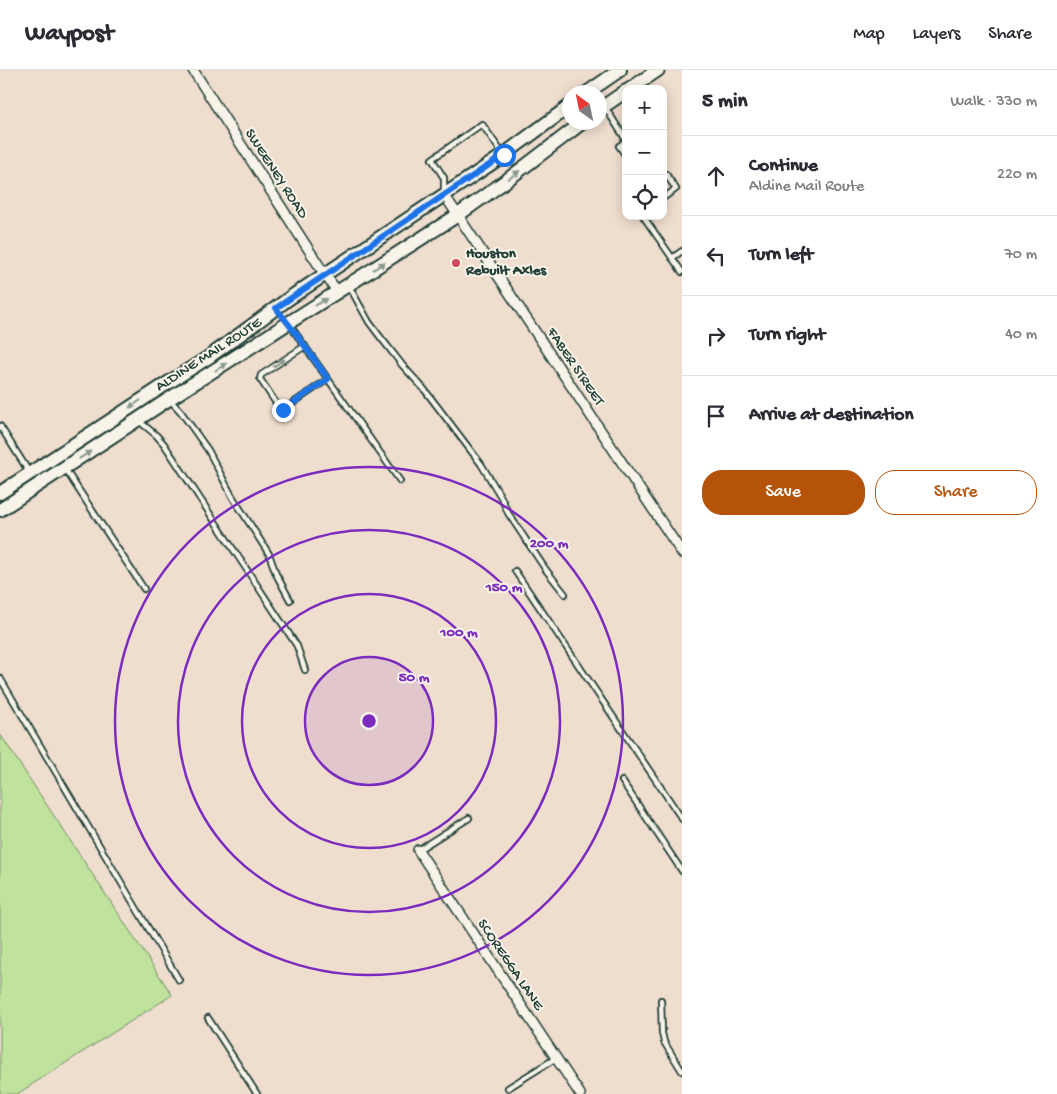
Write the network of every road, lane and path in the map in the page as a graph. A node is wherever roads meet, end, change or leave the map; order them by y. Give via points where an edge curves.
1 (193, 70) edge
2 (658, 70) edge
3 (617, 71) edge
4 (598, 85) edge
5 (636, 85) edge
6 (622, 94) edge
7 (607, 104) edge
8 (562, 111) edge
9 (558, 114) junction
10 (607, 115) edge
11 (572, 131) joint
12 (622, 135) edge
13 (504, 155) junction
14 (667, 176) edge
15 (667, 195) edge
16 (445, 196) junction
17 (458, 215) junction
18 (646, 220) edge
19 (682, 251) edge
20 (672, 258) junction
21 (682, 272) edge
22 (325, 275) junction
23 (343, 288) junction
24 (276, 308) junction
25 (288, 323) junction
26 (305, 346) junction
27 (328, 379) junction
28 (160, 388) junction
29 (169, 400) junction
30 (138, 420) junction
31 (0, 426) edge
32 (64, 468) junction
33 (30, 473) junction
34 (400, 481) dead end
35 (39, 485) junction
36 (0, 492) edge
37 (0, 510) edge
38 (682, 553) edge
39 (516, 571) dead end
40 (144, 589) dead end
41 (565, 594) dead end
42 (290, 600) dead end
43 (305, 670) dead end
44 (0, 678) edge
45 (622, 781) dead end
46 (469, 818) dead end
47 (682, 819) edge
48 (418, 850) joint
49 (682, 871) edge
50 (179, 980) dead end
51 (661, 1000) dead end
52 (208, 1018) dead end
53 (556, 1058) junction
54 (682, 1072) edge
55 (508, 1088) dead end
56 (257, 1094) edge
57 (580, 1094) edge

1 - 22 street, SWEENEY ROAD
2 - 5 main road
3 - 4 main road
6 - 7 main road
8 - 9 main road, ALDINE MAIL ROUTE
9 - 11 main road
9 - 13 main road, ALDINE MAIL ROUTE
10 - 12 lane
17 -> 11 main road, ALDINE MAIL ROUTE
13 - 16 main road, ALDINE MAIL ROUTE
13 - 16 lane via 482,124 432,159 444,178
14 - 15 lane via 676,189
16 - 17 street, FABER STREET
16 - 22 main road, ALDINE MAIL ROUTE
23 -> 17 main road, ALDINE MAIL ROUTE
17 - 38 street, FABER STREET
18 - 20 lane
19 - 20 lane
20 - 21 lane
22 - 23 street, SWEENEY ROAD
22 - 24 main road, ALDINE MAIL ROUTE
25 -> 23 main road, ALDINE MAIL ROUTE
23 - 41 lane via 480,464 508,513
24 - 25 main road
24 - 28 main road, ALDINE MAIL ROUTE
25 - 26 lane
29 -> 25 main road, ALDINE MAIL ROUTE
26 - 27 lane
27 -> 26 lane via 280,409 260,379 261,375
27 - 34 lane
28 - 29 main road
28 -> 33 main road, ALDINE MAIL ROUTE
29 - 30 main road, ALDINE MAIL ROUTE
29 - 42 lane via 208,450 232,496 269,554
32 -> 30 main road, ALDINE MAIL ROUTE
30 - 43 lane via 164,444 297,646
31 - 33 lane
32 - 35 main road, ALDINE MAIL ROUTE
32 - 40 lane
33 - 35 main road
33 - 36 main road, ALDINE MAIL ROUTE
35 - 37 main road, ALDINE MAIL ROUTE
39 - 47 lane
44 - 50 lane
45 - 49 lane
46 - 48 lane
48 - 53 street, SCOREGGA LANE
51 - 54 lane via 664,1042
52 - 56 lane
53 - 55 lane
53 - 57 street, SCOREGGA LANE

